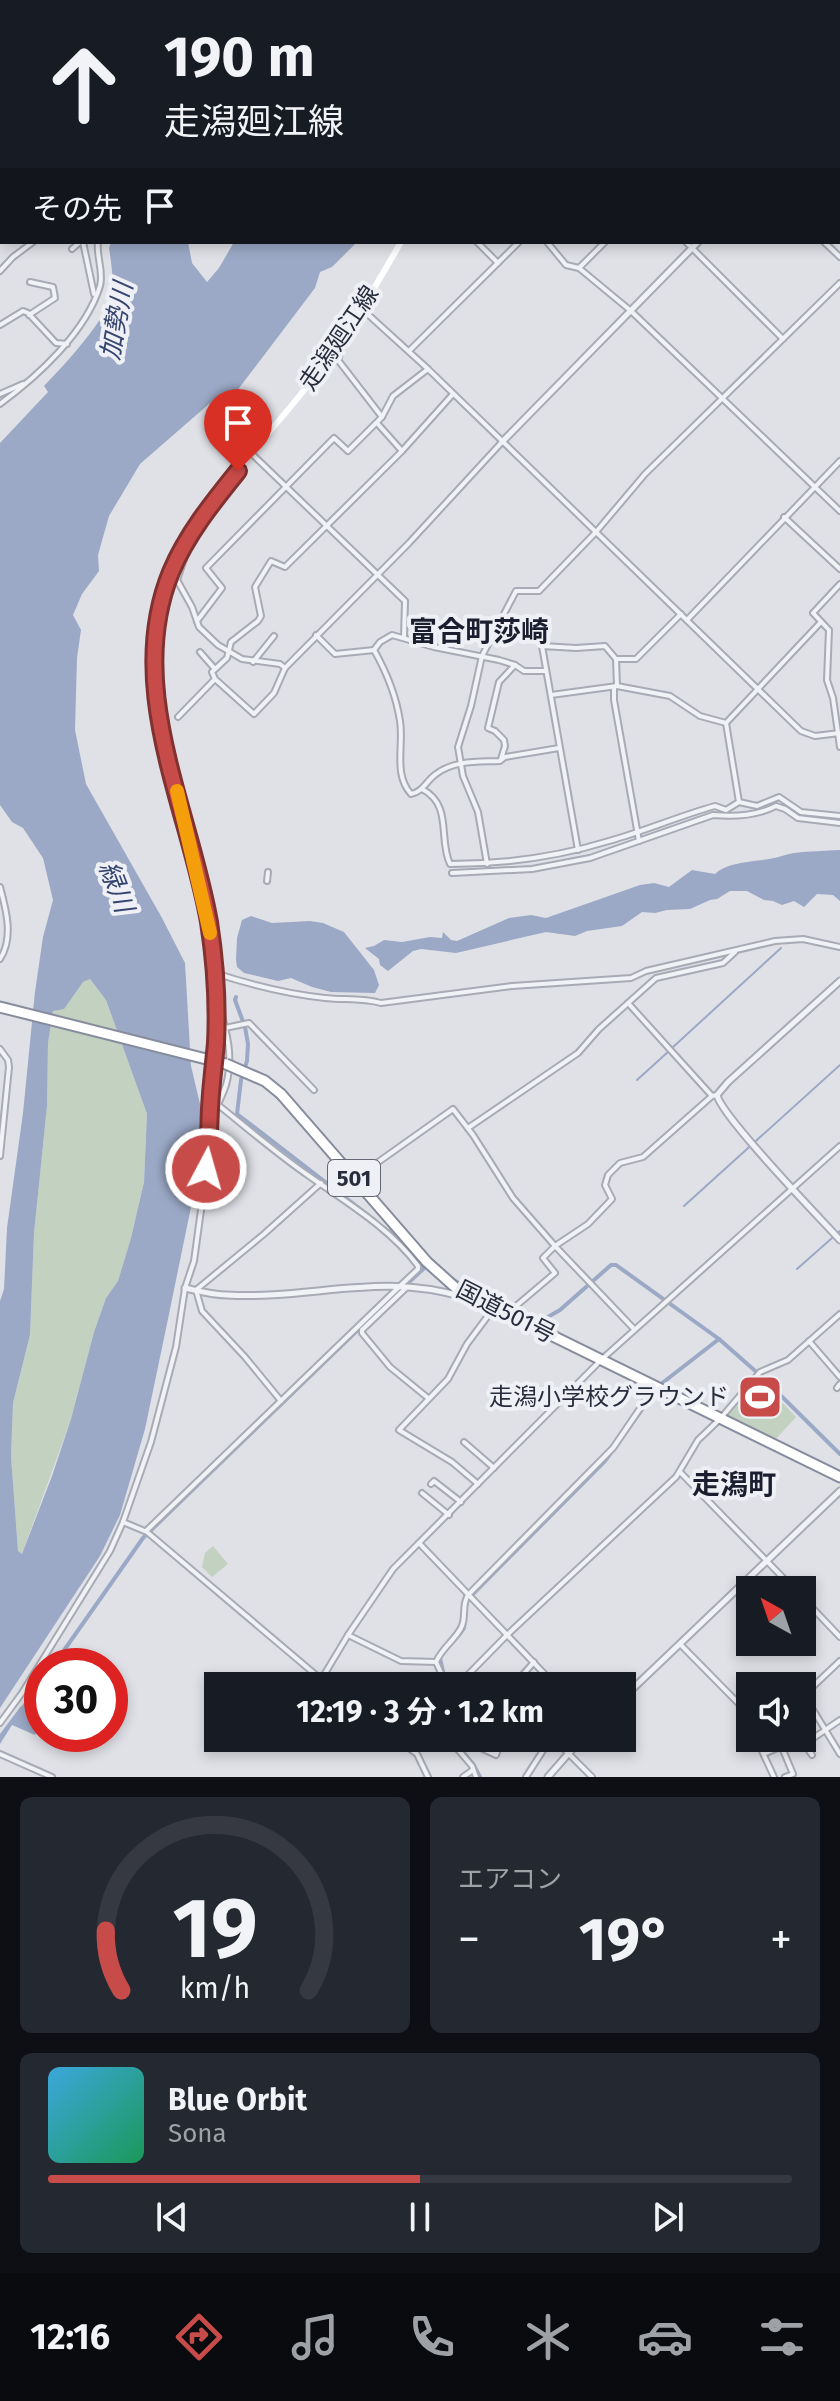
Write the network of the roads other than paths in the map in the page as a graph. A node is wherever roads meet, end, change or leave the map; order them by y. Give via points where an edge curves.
1 (30, 244) edge
2 (78, 244) edge
3 (81, 244) edge
4 (98, 244) edge
5 (400, 244) edge
6 (479, 244) edge
7 (517, 244) edge
8 (549, 244) edge
9 (603, 244) edge
10 (688, 244) edge
11 (696, 244) edge
12 (692, 248) junction
13 (72, 249) dead end
14 (498, 263) junction
15 (579, 268) junction
16 (0, 271) edge
17 (30, 282) dead end
18 (840, 283) edge
19 (94, 296) junction
20 (362, 309) junction
21 (631, 311) junction
22 (29, 315) junction
23 (0, 325) edge
24 (348, 329) junction
25 (783, 339) junction
26 (67, 344) junction
27 (409, 351) junction
28 (428, 369) junction
29 (25, 384) junction
30 (0, 394) edge
31 (453, 394) junction
32 (722, 398) junction
33 (0, 404) edge
34 (382, 417) junction
35 (377, 423) junction
36 (502, 442) junction
37 (402, 451) junction
38 (252, 454) junction
39 (840, 461) edge
40 (286, 486) junction
41 (814, 486) junction
42 (840, 511) edge
43 (784, 517) junction
44 (326, 525) junction
45 (596, 532) junction
46 (192, 534) junction
47 (840, 569) edge
48 (378, 574) junction
49 (840, 584) edge
50 (681, 614) junction
51 (687, 620) junction
52 (197, 621) junction
53 (821, 622) junction
54 (316, 635) junction
55 (274, 636) dead end
56 (404, 637) junction
57 (374, 650) junction
58 (200, 652) dead end
59 (230, 653) junction
60 (482, 656) junction
61 (616, 659) junction
62 (253, 662) junction
63 (515, 665) junction
64 (214, 668) junction
65 (285, 668) junction
66 (546, 671) junction
67 (215, 679) junction
68 (616, 687) junction
69 (757, 688) junction
70 (551, 695) junction
71 (178, 717) dead end
72 (726, 723) junction
73 (839, 733) edge
74 (840, 747) edge
75 (560, 748) junction
76 (500, 761) junction
77 (462, 762) junction
78 (422, 789) junction
79 (739, 802) junction
80 (840, 816) edge
81 (840, 823) edge
82 (638, 832) junction
83 (639, 841) junction
84 (578, 850) junction
85 (487, 864) junction
86 (268, 872) dead end
87 (452, 873) dead end
88 (267, 881) dead end
89 (0, 887) edge
90 (840, 947) edge
91 (736, 950) junction
92 (0, 959) edge
93 (215, 973) junction
94 (840, 981) edge
95 (215, 986) junction
96 (628, 1003) junction
97 (0, 1007) edge
98 (225, 1028) junction
99 (0, 1049) edge
100 (212, 1060) junction
101 (7, 1088) junction
102 (314, 1090) dead end
103 (715, 1095) junction
104 (0, 1100) edge
105 (217, 1104) junction
106 (211, 1125) junction
107 (468, 1128) junction
108 (840, 1146) edge
109 (0, 1156) edge
110 (355, 1179) junction
111 (321, 1183) junction
112 (793, 1188) junction
113 (337, 1192) junction
114 (836, 1236) edge
115 (555, 1246) junction
116 (403, 1286) junction
117 (185, 1288) junction
118 (196, 1290) junction
119 (479, 1302) junction
120 (493, 1309) junction
121 (509, 1311) junction
122 (840, 1314) edge
123 (634, 1329) junction
124 (809, 1341) junction
125 (601, 1360) junction
126 (840, 1377) edge
127 (655, 1387) junction
128 (428, 1398) junction
129 (281, 1401) junction
130 (720, 1419) junction
131 (464, 1442) dead end
132 (494, 1468) junction
133 (680, 1472) junction
134 (840, 1477) edge
135 (431, 1484) dead end
136 (478, 1484) junction
137 (840, 1491) edge
138 (422, 1493) dead end
139 (461, 1502) junction
140 (449, 1515) junction
141 (123, 1522) junction
142 (147, 1533) junction
143 (419, 1543) junction
144 (767, 1560) junction
145 (782, 1576) edge
146 (469, 1596) junction
147 (816, 1612) edge
148 (348, 1635) junction
149 (507, 1635) junction
150 (840, 1637) edge
151 (680, 1644) junction
152 (840, 1661) edge
153 (436, 1662) junction
154 (534, 1662) junction
155 (312, 1672) edge
156 (326, 1672) edge
157 (441, 1672) edge
158 (471, 1672) edge
159 (525, 1672) edge
160 (543, 1672) edge
161 (816, 1684) edge
162 (636, 1686) edge
163 (736, 1701) edge
164 (816, 1715) edge
165 (840, 1720) edge
166 (0, 1723) edge
167 (826, 1730) junction
168 (414, 1752) edge
169 (458, 1752) edge
170 (543, 1752) edge
171 (567, 1752) joint
172 (784, 1752) edge
173 (764, 1753) edge
174 (0, 1754) edge
175 (840, 1754) edge
176 (812, 1755) dead end
177 (474, 1773) edge
178 (52, 1777) edge
179 (428, 1777) edge
180 (463, 1777) edge
181 (526, 1777) edge
182 (548, 1777) edge
183 (592, 1777) edge
184 (774, 1777) edge
185 (785, 1777) edge

1 - 16 street
2 - 13 street
3 - 19 street
4 - 19 street via 101,278
5 - 20 main road, 走潟廻江線
6 - 14 street
7 - 14 street
8 - 15 street via 566,265
9 - 15 street
10 - 12 street
11 - 12 street
12 - 21 street
12 - 25 street
14 - 27 street
15 - 21 street
17 - 22 street via 53,287 55,298
18 - 25 street
19 - 26 street
20 - 24 main road, 走潟廻江線
20 - 27 street
21 - 32 street
21 - 36 street
22 - 23 street via 23,311
22 - 26 street via 56,343
24 - 34 street via 338,360
24 - 38 main road, 走潟廻江線
25 - 32 street
26 - 29 street
27 - 28 street
28 - 31 street
28 - 34 street via 393,396
29 - 30 street
29 - 33 street
31 - 36 street
31 - 37 street
32 - 41 street
32 - 45 street via 645,474
34 - 35 street
35 - 37 street
35 - 40 street via 348,451 334,438
36 - 45 street
36 - 48 street
37 - 44 street
38 - 40 street
38 - 46 main road, 走潟廻江線
39 - 41 street
40 - 44 street
40 - 52 street via 206,568 222,588
41 - 42 street
41 - 43 street
43 - 47 street
43 - 51 street
44 - 48 street
44 - 59 street via 285,567 271,561 255,587 261,616 231,642
45 - 50 street
45 - 60 street via 539,591 516,591
46 - 52 street via 177,580
46 - 93 main road, 走潟廻江線 via 162,600 155,678 162,733 206,907
48 - 54 street
48 - 56 street via 405,601
49 - 53 street via 813,613
50 - 51 street
50 - 61 street via 636,659
51 - 69 street
52 - 59 street via 204,634
53 - 69 street
53 - 73 street via 829,630 827,680
54 - 57 street via 335,654
54 - 65 street
55 - 62 street
56 - 57 street via 388,636
56 - 60 street
57 - 78 street via 397,705 402,781 411,794
58 - 64 street
59 - 62 street
59 - 64 street
60 - 63 street
60 - 77 street via 458,747
61 - 66 street via 601,645 542,646
61 - 68 street
62 - 65 street
63 - 66 street via 524,671
63 - 76 street via 499,682 489,721 488,728 504,740
64 - 67 street
65 - 67 street via 274,693 254,714
66 - 70 street
67 - 71 street
68 - 70 street
68 - 72 street via 670,696 700,716
68 - 82 street
69 - 72 street
69 - 73 street via 808,735
70 - 75 street
72 - 79 street
73 - 74 street
75 - 76 street
75 - 84 street
76 - 77 street
77 - 78 street via 435,775
77 - 85 street
78 - 85 street via 443,815 450,864
79 - 80 street via 757,806 779,797 801,812
79 - 82 street
81 - 83 street via 798,818 780,806 762,813 713,815
82 - 83 street
82 - 84 street
83 - 87 street via 557,865
84 - 85 street
86 - 88 street
89 - 92 street via 8,929
90 - 91 street via 792,939
91 - 93 street via 631,978 381,1003 291,994
91 - 96 street via 723,963 656,978
93 - 95 main road, 走潟廻江線
94 - 103 street
95 - 98 street
95 - 100 main road, 走潟廻江線
96 - 103 street
96 - 107 street via 578,1053
97 - 100 highway, 国道501号 / 501
98 - 102 street via 249,1023
98 - 105 street via 230,1048 226,1085
99 - 101 street via 8,1060
100 - 106 street
100 - 110 highway, 国道501号 / 501, bridge via 265,1081 281,1094
101 - 104 street
101 - 109 street
103 - 112 street
103 - 115 street via 643,1157 620,1163 605,1180 612,1199 588,1224
105 - 106 street
105 - 111 street
106 - 117 street via 194,1261
107 - 110 street via 453,1109
107 - 115 street via 513,1198
108 - 112 street
110 - 113 street
110 - 119 highway, 国道501号 / 501 via 428,1263
111 - 113 street
111 - 118 street
112 - 114 street
112 - 123 street
113 - 116 street via 405,1248 418,1266
115 - 121 street via 543,1258 555,1273
115 - 123 street
116 - 118 street via 226,1296
116 - 119 street
116 - 128 street via 362,1333 390,1367
116 - 129 street
117 - 118 street
117 - 141 street via 162,1402
118 - 129 street via 202,1311
119 - 120 highway, 国道501号 / 501
120 - 121 highway, 国道501号 / 501
120 - 128 street via 448,1379
121 - 125 highway, 国道501号 / 501
122 - 124 street
123 - 125 street
124 - 126 street
124 - 130 street via 788,1360 759,1374
125 - 127 highway, 国道501号 / 501
125 - 132 street
127 - 130 highway, 国道501号 / 501
127 - 146 street via 613,1448
128 - 136 street via 399,1430
129 - 142 street
130 - 133 street via 692,1448
130 - 134 highway, 国道501号 / 501
131 - 132 street
132 - 136 street
133 - 144 street
133 - 149 street
135 - 139 street via 434,1481
136 - 139 street
137 - 144 street
138 - 140 street
139 - 140 street
140 - 143 street
141 - 142 street
141 - 166 street via 110,1551
142 - 155 street
143 - 146 street
143 - 148 street via 393,1569
144 - 145 street
144 - 151 street
146 - 149 street
146 - 153 street via 464,1600 463,1626
147 - 150 street
148 - 153 street via 401,1661
148 - 156 street
149 - 154 street
149 - 158 street
151 - 162 street
151 - 163 street
152 - 161 street
153 - 157 street
154 - 159 street
154 - 160 street
164 - 167 street
165 - 167 street
167 - 175 street
167 - 176 street via 806,1744
168 - 179 street
169 - 177 street
170 - 181 street
171 - 182 street
171 - 183 street
172 - 185 street via 793,1774
173 - 184 street
174 - 178 street
177 - 180 street

